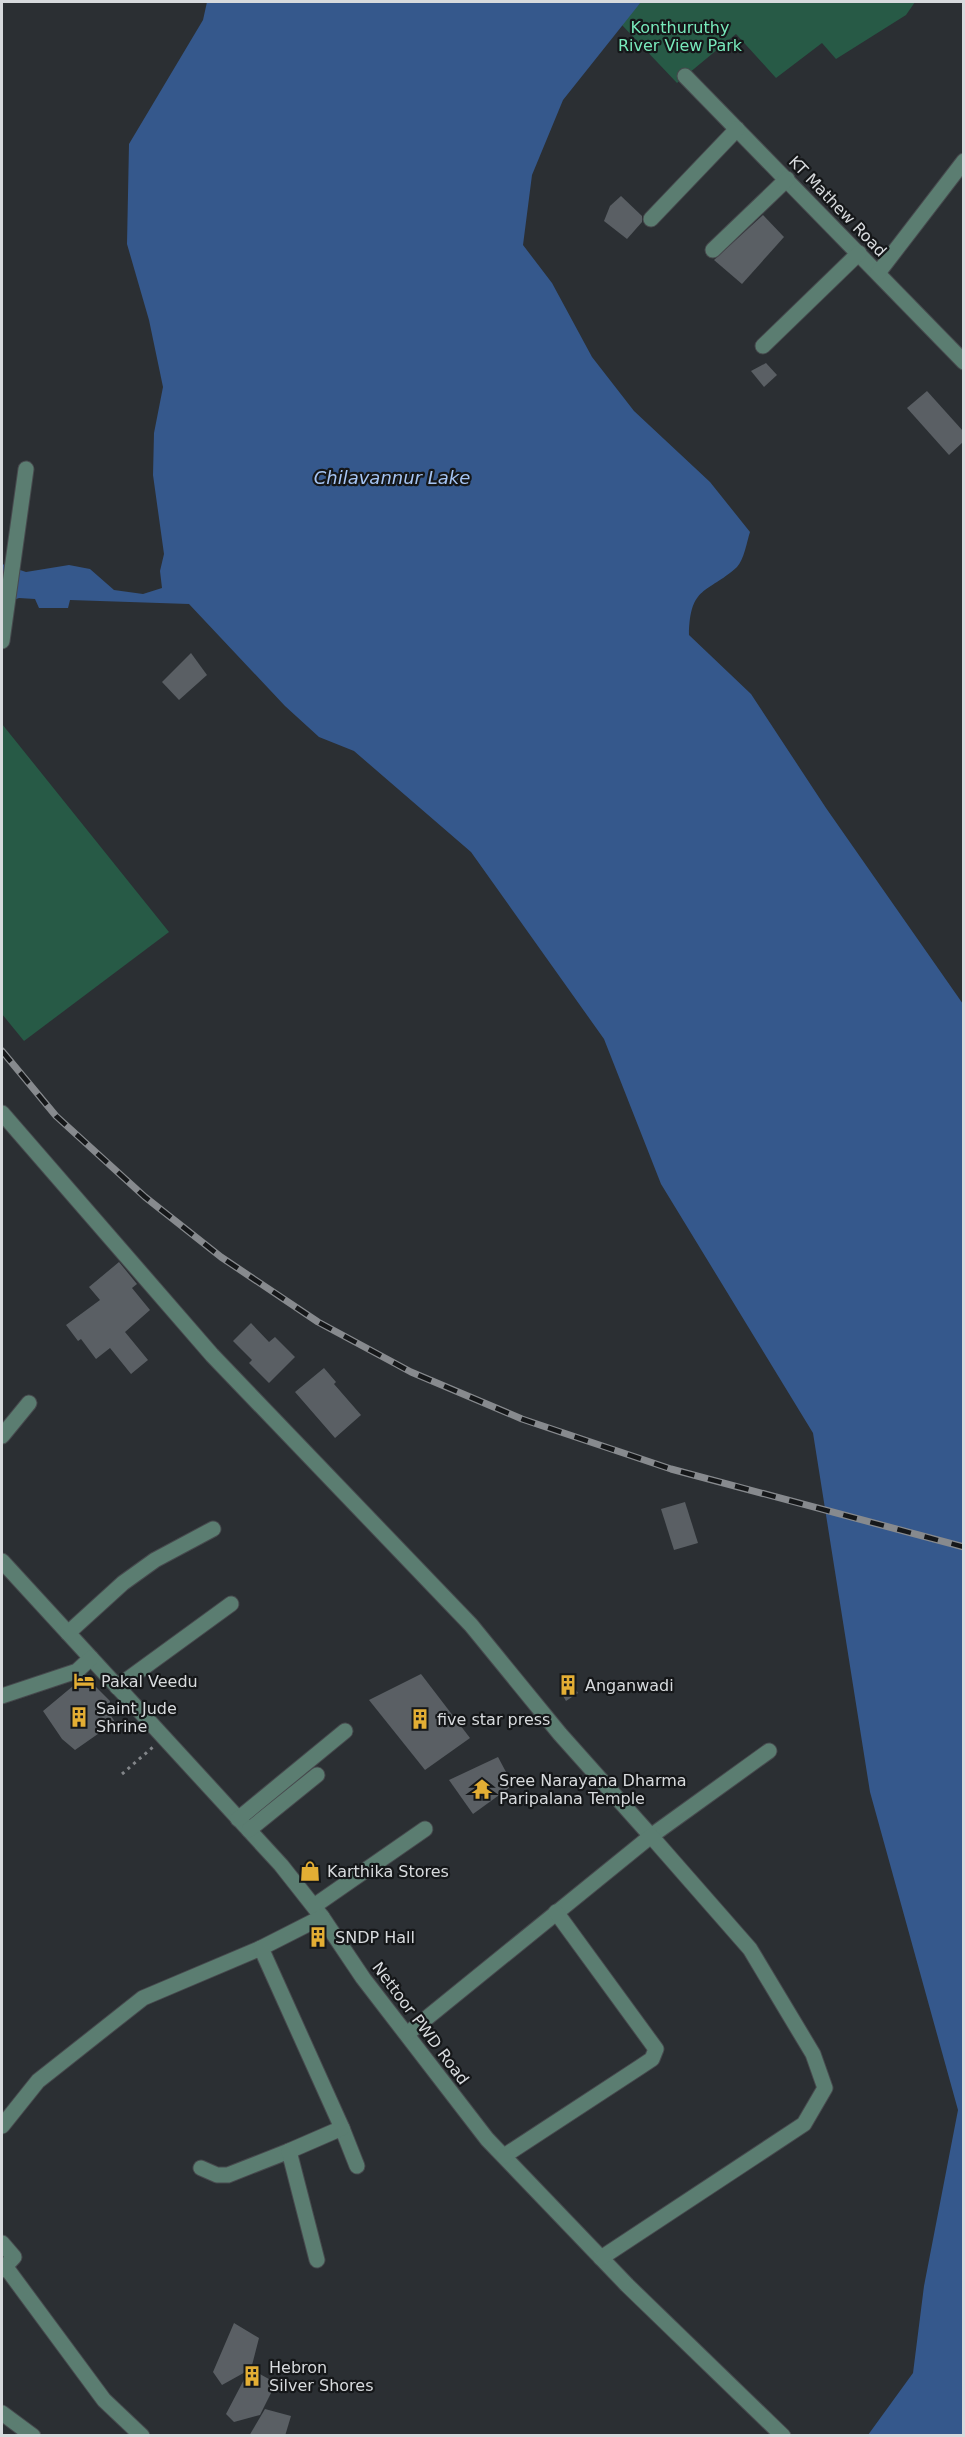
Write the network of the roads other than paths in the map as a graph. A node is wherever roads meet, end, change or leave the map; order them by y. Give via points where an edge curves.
1 (685, 76) dead end
2 (737, 129) junction
3 (963, 160) edge
4 (786, 179) junction
5 (651, 219) dead end
6 (713, 250) dead end
7 (859, 253) junction
8 (878, 273) junction
9 (763, 346) dead end
10 (963, 362) edge
11 (26, 469) dead end
12 (2, 641) edge
13 (2, 1113) edge
14 (29, 1403) dead end
15 (2, 1436) edge
16 (213, 1530) dead end
17 (2, 1561) edge
18 (231, 1604) dead end
19 (68, 1633) junction
20 (91, 1658) junction
21 (117, 1687) junction
22 (2, 1696) edge
23 (345, 1731) dead end
24 (769, 1751) dead end
25 (317, 1775) dead end
26 (238, 1819) junction
27 (425, 1828) dead end
28 (249, 1830) junction
29 (651, 1836) junction
30 (318, 1912) junction
31 (556, 1912) junction
32 (261, 1948) junction
33 (407, 2034) junction
34 (2, 2126) edge
35 (342, 2128) junction
36 (289, 2151) junction
37 (504, 2156) junction
38 (357, 2166) dead end
39 (201, 2168) dead end
40 (2, 2243) edge
41 (601, 2258) junction
42 (317, 2260) dead end
43 (3, 2268) edge
44 (2, 2413) edge
45 (33, 2436) edge
46 (142, 2436) edge
47 (783, 2436) edge

1 - 2 street, KT Mathew Road
2 - 4 street, KT Mathew Road
2 - 5 street
3 - 8 street
4 - 6 street
4 - 7 street, KT Mathew Road
7 - 8 street, KT Mathew Road
7 - 9 street
8 - 10 street, KT Mathew Road
11 - 12 street
13 - 29 street via 212,1354 471,1625 560,1734
14 - 15 street
16 - 19 street via 123,1583
17 - 19 street, Nettoor PWD Road
18 - 21 street
19 - 20 street, Nettoor PWD Road
20 - 21 street, Nettoor PWD Road
20 - 22 street via 77,1671
21 - 26 street, Nettoor PWD Road
23 - 26 street
24 - 29 street
25 - 28 street
26 - 28 street, Nettoor PWD Road
27 - 30 street
28 - 30 street, Nettoor PWD Road
29 - 31 street
29 - 41 street via 750,1949 813,2054 825,2088 804,2124
30 - 32 street
30 - 33 street, Nettoor PWD Road
31 - 33 street
31 - 37 street via 656,2049 652,2059
32 - 34 street via 143,1998 38,2081
32 - 35 street
33 - 37 street, Nettoor PWD Road
35 - 36 street
35 - 38 street
36 - 39 street via 228,2175
36 - 42 street
37 - 41 street, Nettoor PWD Road
40 - 43 street via 14,2257
41 - 47 street, Nettoor PWD Road
43 - 46 street via 104,2400
44 - 45 street

